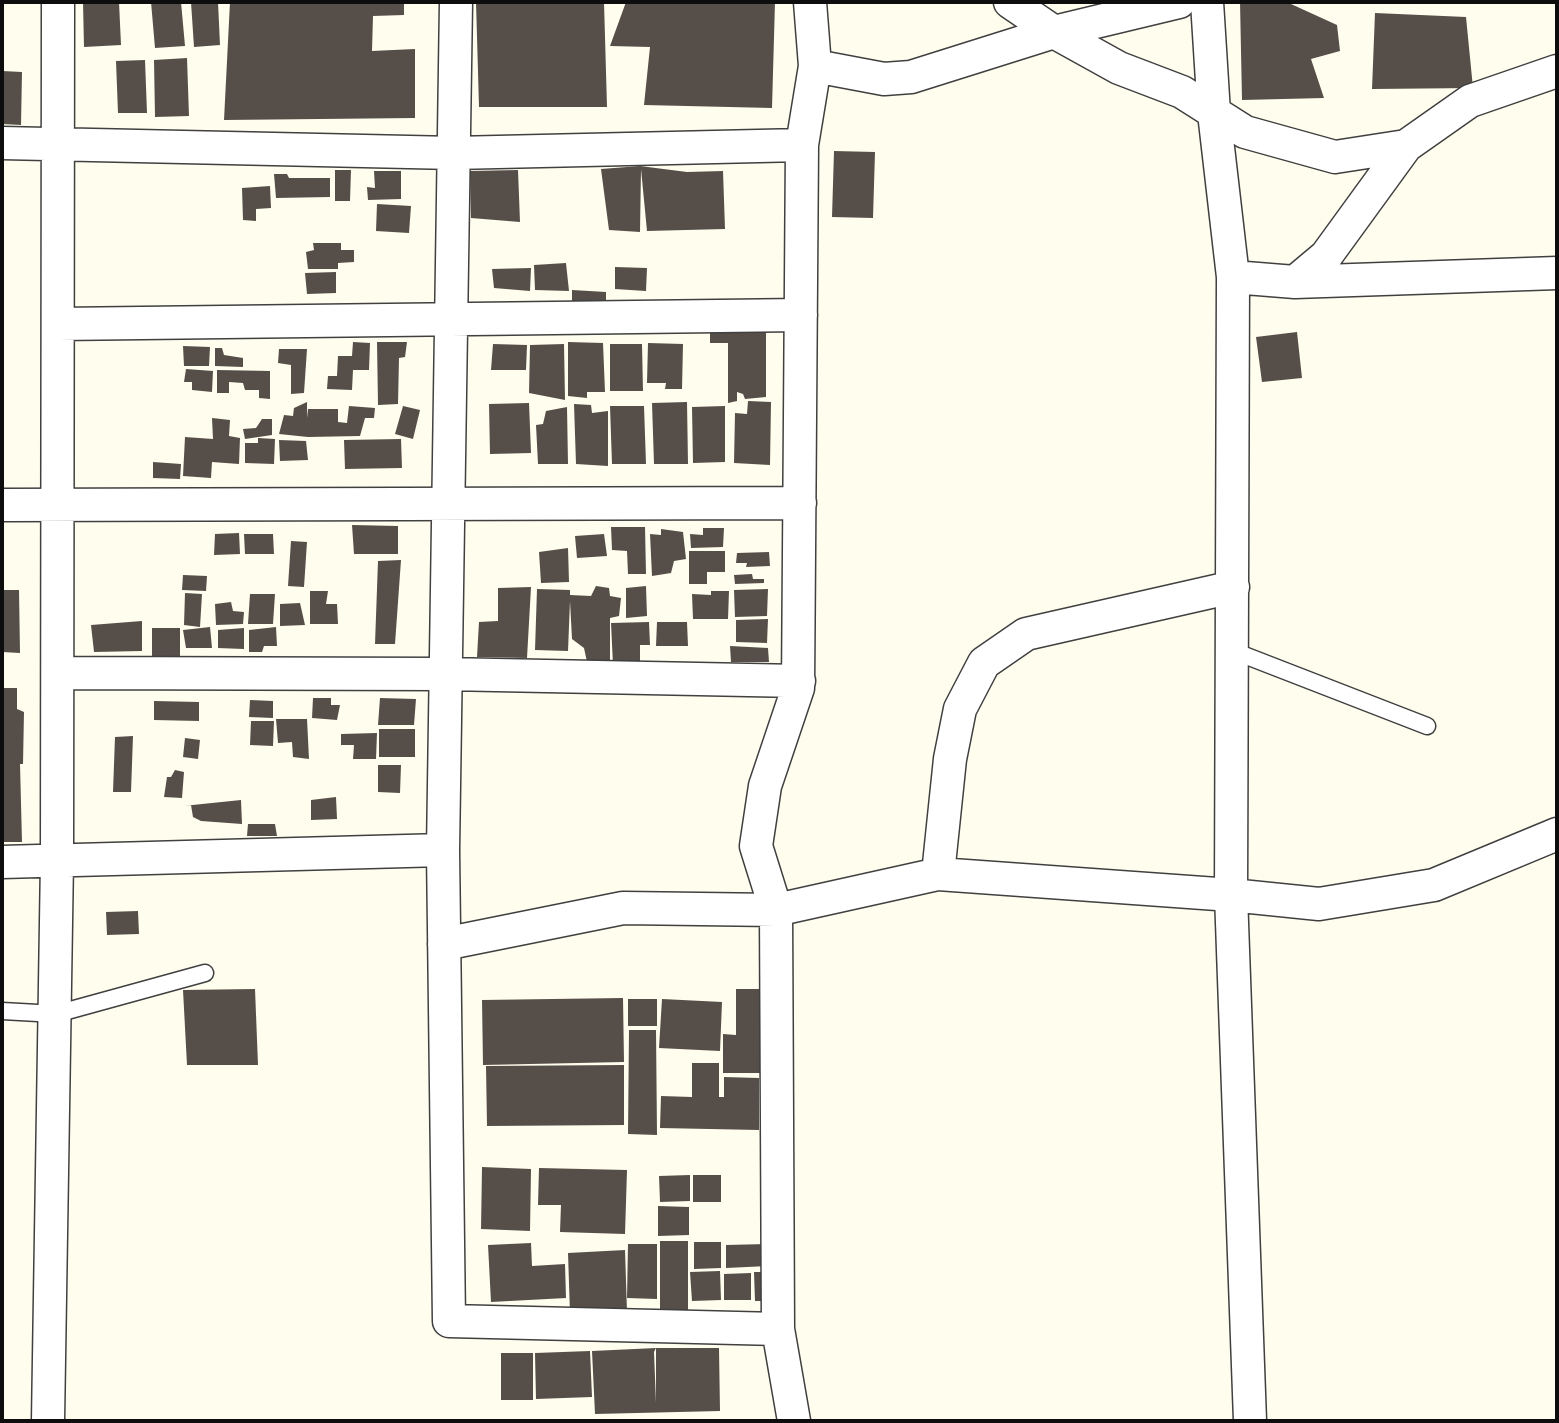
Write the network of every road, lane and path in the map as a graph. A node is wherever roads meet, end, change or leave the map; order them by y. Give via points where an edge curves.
1 (58, 2) edge
2 (456, 2) edge
3 (810, 2) edge
4 (1010, 2) edge
5 (1179, 2) edge
6 (1207, 2) edge
7 (1055, 32) junction
8 (815, 66) junction
9 (1557, 71) edge
10 (1214, 113) junction
11 (2, 143) edge
12 (58, 143) junction
13 (802, 145) junction
14 (1406, 146) junction
15 (454, 153) junction
16 (1557, 273) edge
17 (1233, 277) junction
18 (1295, 282) junction
19 (801, 316) junction
20 (450, 319) junction
21 (59, 324) junction
22 (800, 503) junction
23 (58, 504) junction
24 (2, 505) edge
25 (448, 506) junction
26 (1233, 587) junction
27 (1231, 650) junction
28 (58, 673) junction
29 (445, 674) junction
30 (799, 681) junction
31 (1427, 726) dead end
32 (1557, 834) edge
33 (443, 850) junction
34 (57, 860) junction
35 (2, 862) edge
36 (938, 874) junction
37 (1231, 895) junction
38 (776, 910) junction
39 (444, 944) junction
40 (205, 973) dead end
41 (2, 1011) edge
42 (56, 1014) junction
43 (778, 1329) junction
44 (48, 1421) edge
45 (794, 1421) edge
46 (1251, 1421) edge

1 - 12 street
2 - 15 street
3 - 8 street
4 - 7 street
5 - 7 street
6 - 10 street
7 - 8 street via 911,77 884,79
7 - 10 street via 1119,68 1182,92
8 - 13 street
9 - 14 street via 1470,101
10 - 14 street via 1245,132 1335,158
10 - 17 street
11 - 12 street
12 - 15 street
12 - 21 street
13 - 15 street
13 - 19 street
14 - 18 street via 1326,256
15 - 20 street
16 - 18 street
17 - 18 street
17 - 26 street
19 - 20 street
19 - 22 street
20 - 21 street
20 - 25 street
21 - 23 street
22 - 25 street
22 - 30 street
23 - 24 street
23 - 25 street
23 - 28 street
25 - 29 street
26 - 27 street
26 - 36 street via 1026,634 984,663 960,709
27 - 31 lane
27 - 37 street
28 - 29 street
28 - 34 street
29 - 30 street
29 - 33 street
30 - 38 street via 765,786 756,846
32 - 37 street via 1434,885 1319,904
33 - 34 street
33 - 39 street
34 - 35 street
34 - 42 street
36 - 37 street
36 - 38 street
37 - 46 street
38 - 39 street via 623,908
38 - 43 street
39 - 43 street via 449,1321
40 - 42 lane
41 - 42 lane
42 - 44 street
43 - 45 street

